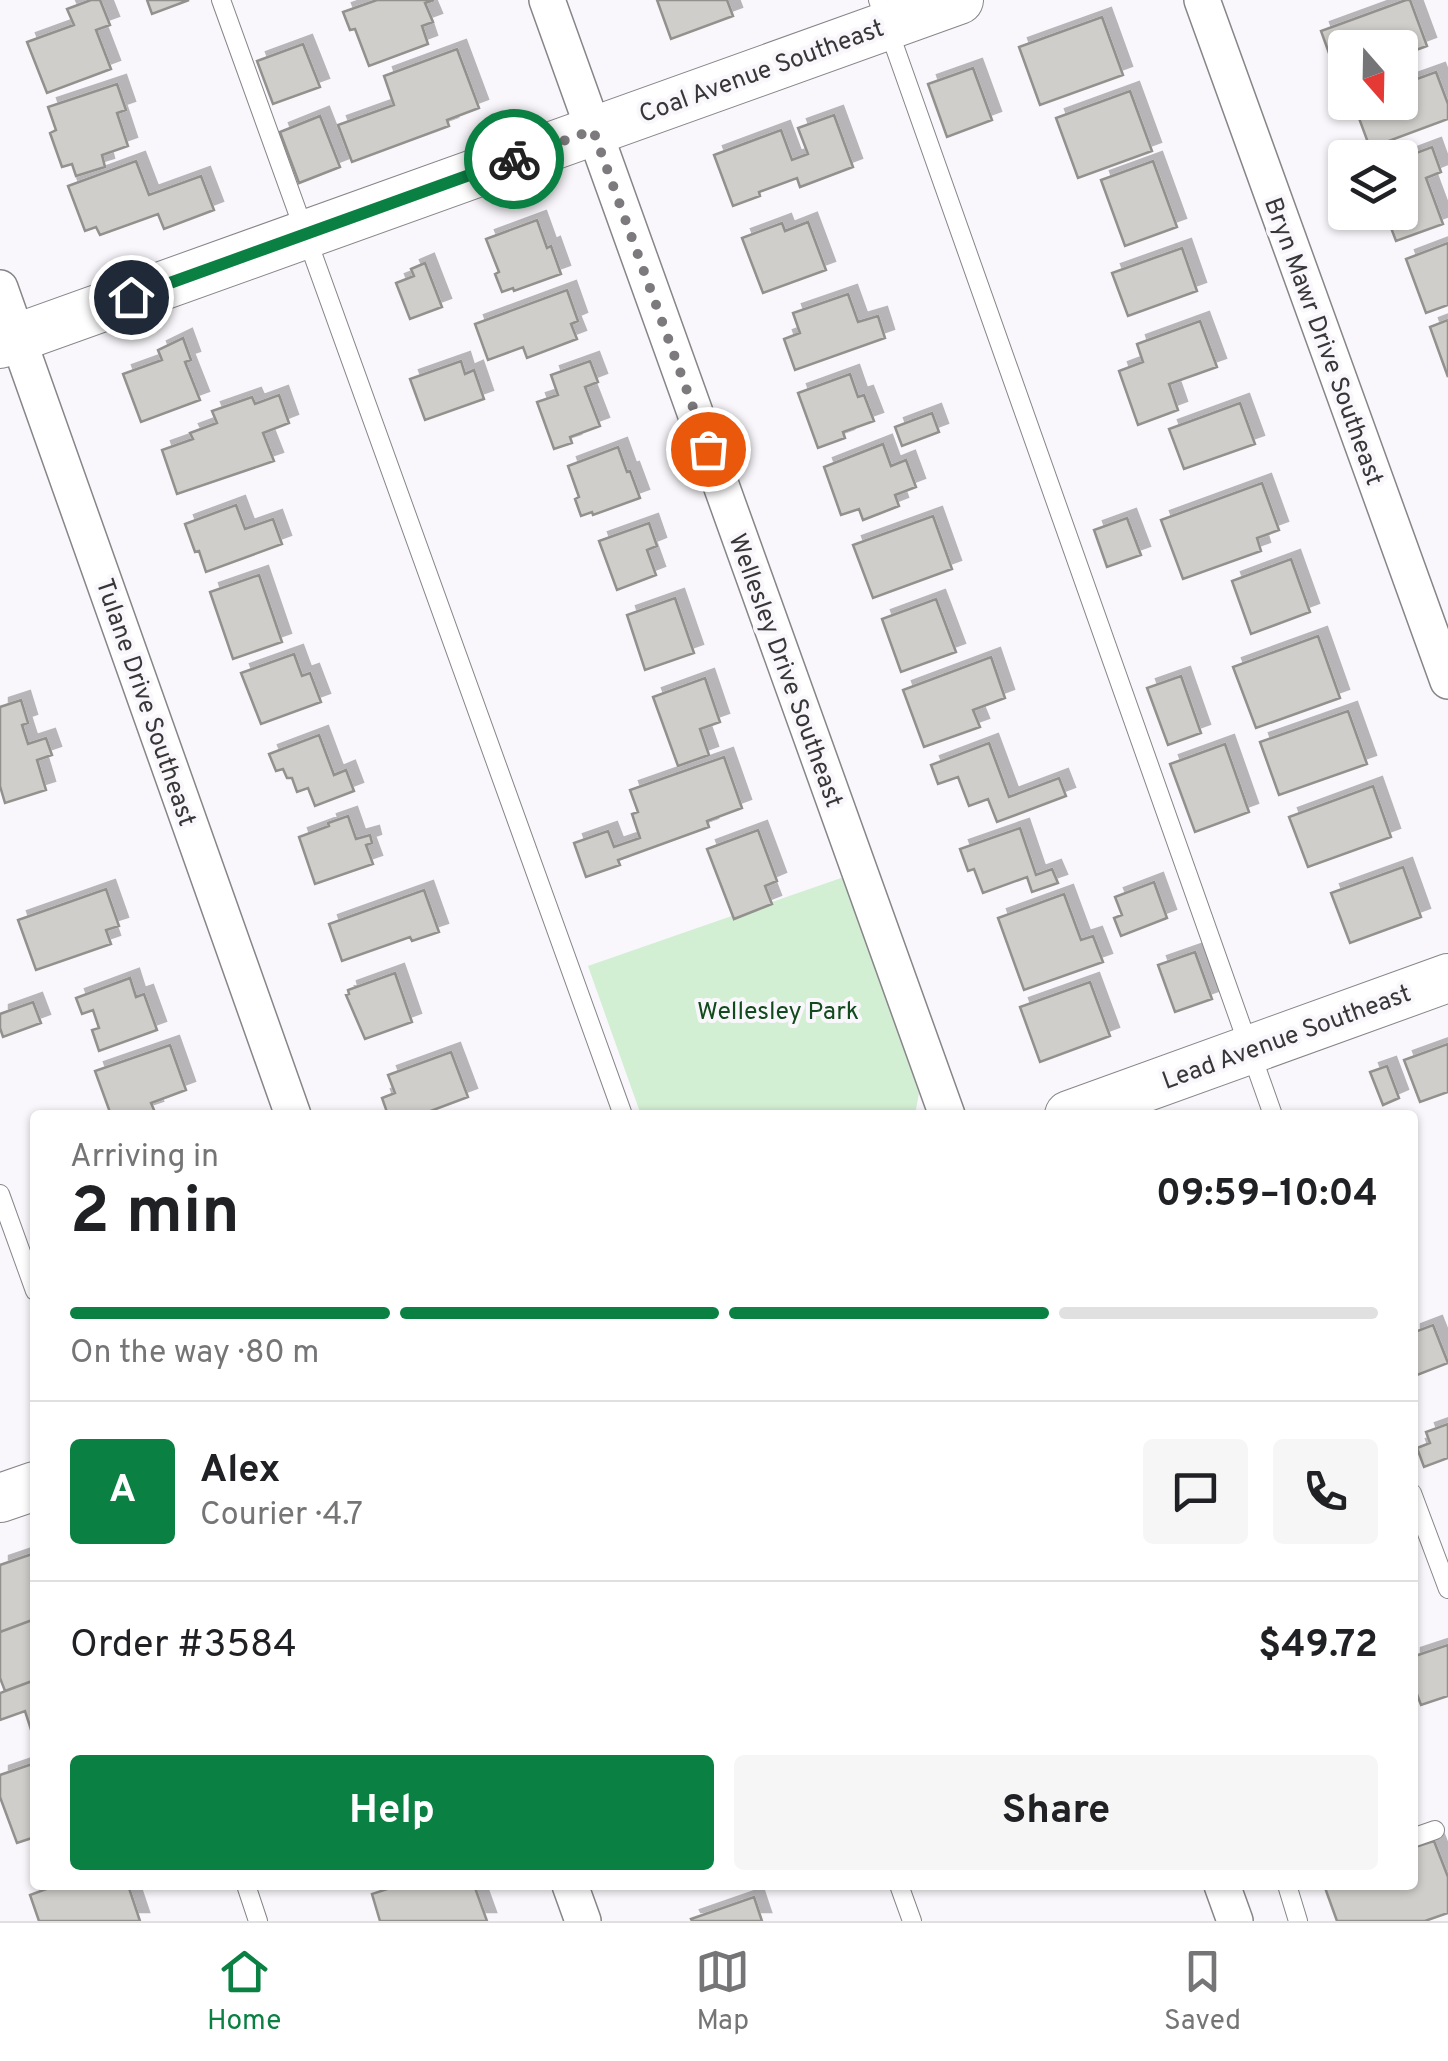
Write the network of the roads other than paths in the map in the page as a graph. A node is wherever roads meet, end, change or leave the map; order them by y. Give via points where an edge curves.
1 (221, 0) edge
2 (546, 0) edge
3 (959, 0) edge
4 (1202, 0) edge
5 (883, 13) edge
6 (593, 130) junction
7 (306, 234) junction
8 (0, 288) edge
9 (9, 341) edge
10 (1448, 682) edge
11 (1448, 978) edge
12 (1249, 1050) junction
13 (291, 1110) edge
14 (621, 1110) edge
15 (945, 1110) edge
16 (1082, 1110) edge
17 (1271, 1110) edge
18 (0, 1194) edge
19 (30, 1277) edge
20 (30, 1488) edge
21 (0, 1498) edge
22 (1418, 1509) edge
23 (1448, 1589) edge
24 (1435, 1830) dead end
25 (1418, 1836) edge
26 (248, 1890) edge
27 (572, 1890) edge
28 (901, 1890) edge
29 (1224, 1890) edge
30 (1289, 1890) edge
31 (258, 1921) edge
32 (583, 1921) edge
33 (912, 1921) edge
34 (1235, 1921) edge
35 (1298, 1921) edge

1 - 7 lane
2 - 6 street, Wellesley Drive Southeast
3 - 5 main road, Coal Avenue Southeast
4 - 10 street, Bryn Mawr Drive Southeast
5 - 6 main road, Coal Avenue Southeast
5 - 12 lane
6 - 7 main road, Coal Avenue Southeast
6 - 15 street, Wellesley Drive Southeast
7 - 9 main road, Coal Avenue Southeast
7 - 14 lane
8 - 9 street, Tulane Drive Southeast
9 - 13 street, Tulane Drive Southeast
11 - 12 main road, Lead Avenue Southeast
12 - 16 main road, Lead Avenue Southeast
12 - 17 lane
18 - 19 lane
20 - 21 main road
22 - 23 lane
24 - 25 lane
26 - 31 lane
27 - 32 street
28 - 33 lane
29 - 34 street
30 - 35 lane

